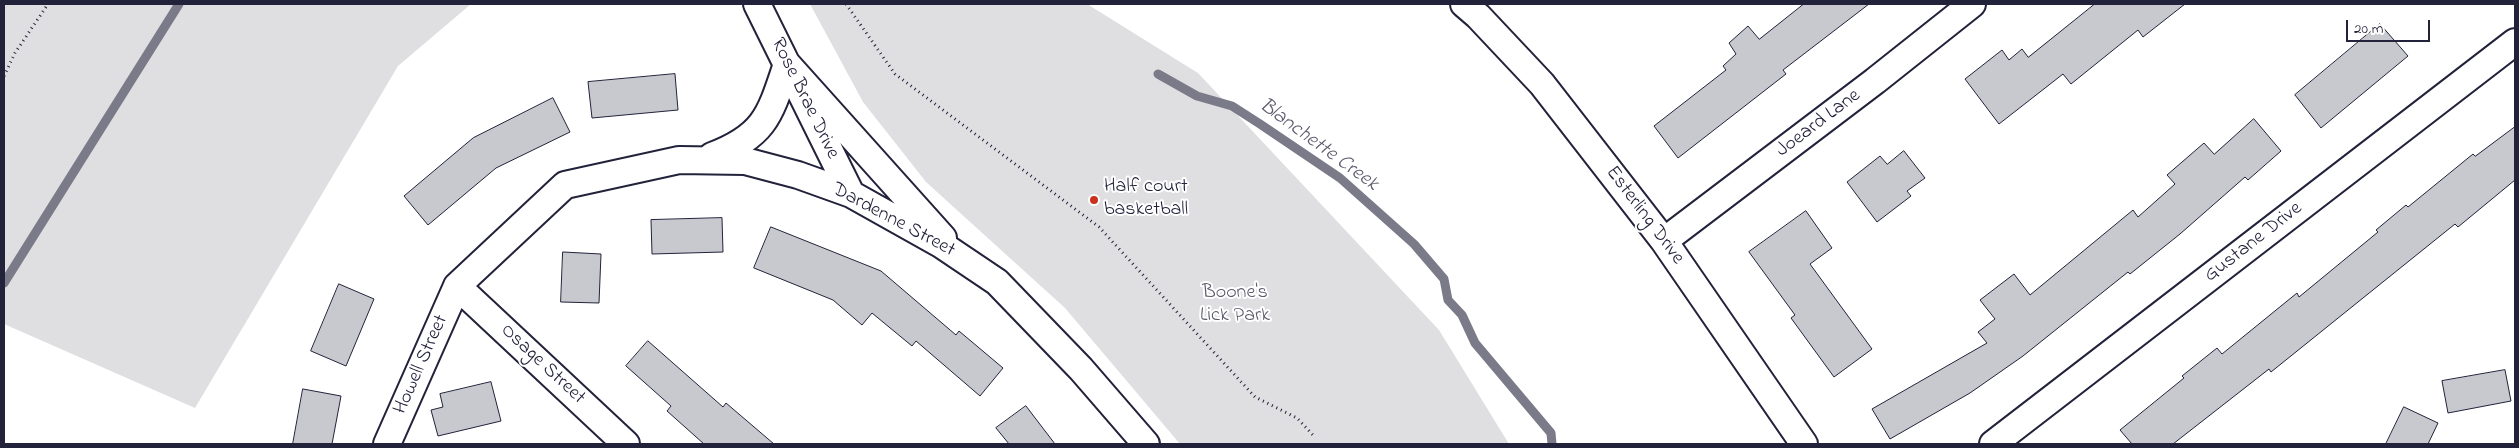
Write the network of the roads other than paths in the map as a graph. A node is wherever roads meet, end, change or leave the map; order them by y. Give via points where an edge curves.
1 (757, 4) edge
2 (1464, 4) edge
3 (1972, 4) edge
4 (2515, 42) edge
5 (787, 64) junction
6 (700, 160) junction
7 (851, 194) junction
8 (1664, 241) junction
9 (958, 256) junction
10 (457, 286) junction
11 (387, 444) edge
12 (626, 444) edge
13 (1146, 444) edge
14 (1804, 444) edge
15 (1993, 444) edge

1 - 5 street, Rose Brae Drive
2 - 8 street, Esterling Drive via 1542,84
3 - 8 street, Joeard Lane
4 - 15 street, Gustane Drive
5 - 6 street via 774,104 760,126 744,142
5 - 7 street, Rose Brae Drive
5 - 9 street
6 - 7 street, Dardenne Street via 745,160
6 - 10 street, Dardenne Street via 679,160 565,185
7 - 9 street, Dardenne Street
8 - 14 street, Esterling Drive
9 - 13 street, Dardenne Street via 997,282 1081,368
10 - 11 street, Howell Street
10 - 12 street, Osage Street

